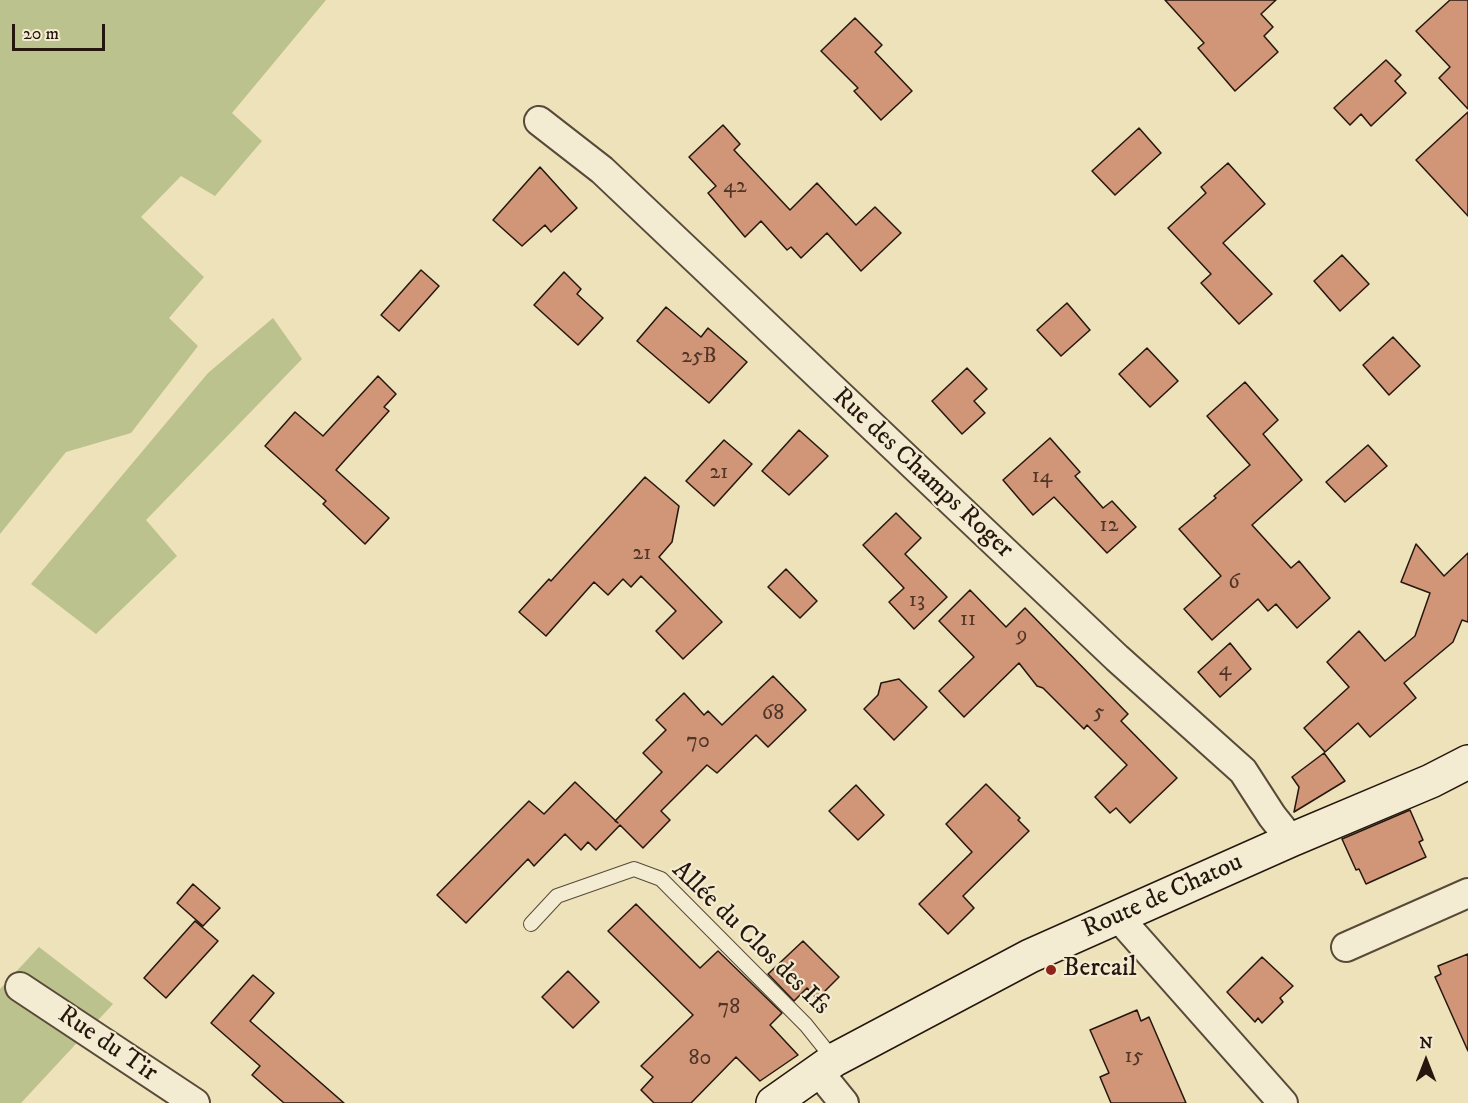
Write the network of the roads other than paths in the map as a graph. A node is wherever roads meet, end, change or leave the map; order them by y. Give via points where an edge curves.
1 (539, 121) dead end
2 (1468, 762) edge
3 (1291, 840) junction
4 (1468, 893) edge
5 (1119, 918) junction
6 (531, 924) dead end
7 (1346, 947) dead end
8 (20, 987) dead end
9 (826, 1065) junction
10 (195, 1103) edge
11 (773, 1103) edge
12 (844, 1103) edge
13 (1283, 1103) edge

1 - 3 street, Rue des Champs Roger via 602,170 1117,658 1243,771
2 - 3 street, Route de Chatou
3 - 5 street, Route de Chatou
4 - 7 street
5 - 9 street, Route de Chatou via 1030,956
5 - 13 street
6 - 9 lane, Allée du Clos des Ifs via 557,896 634,869 661,879 806,1025
8 - 10 street, Rue du Tir
9 - 11 street, Route de Chatou
9 - 12 street

